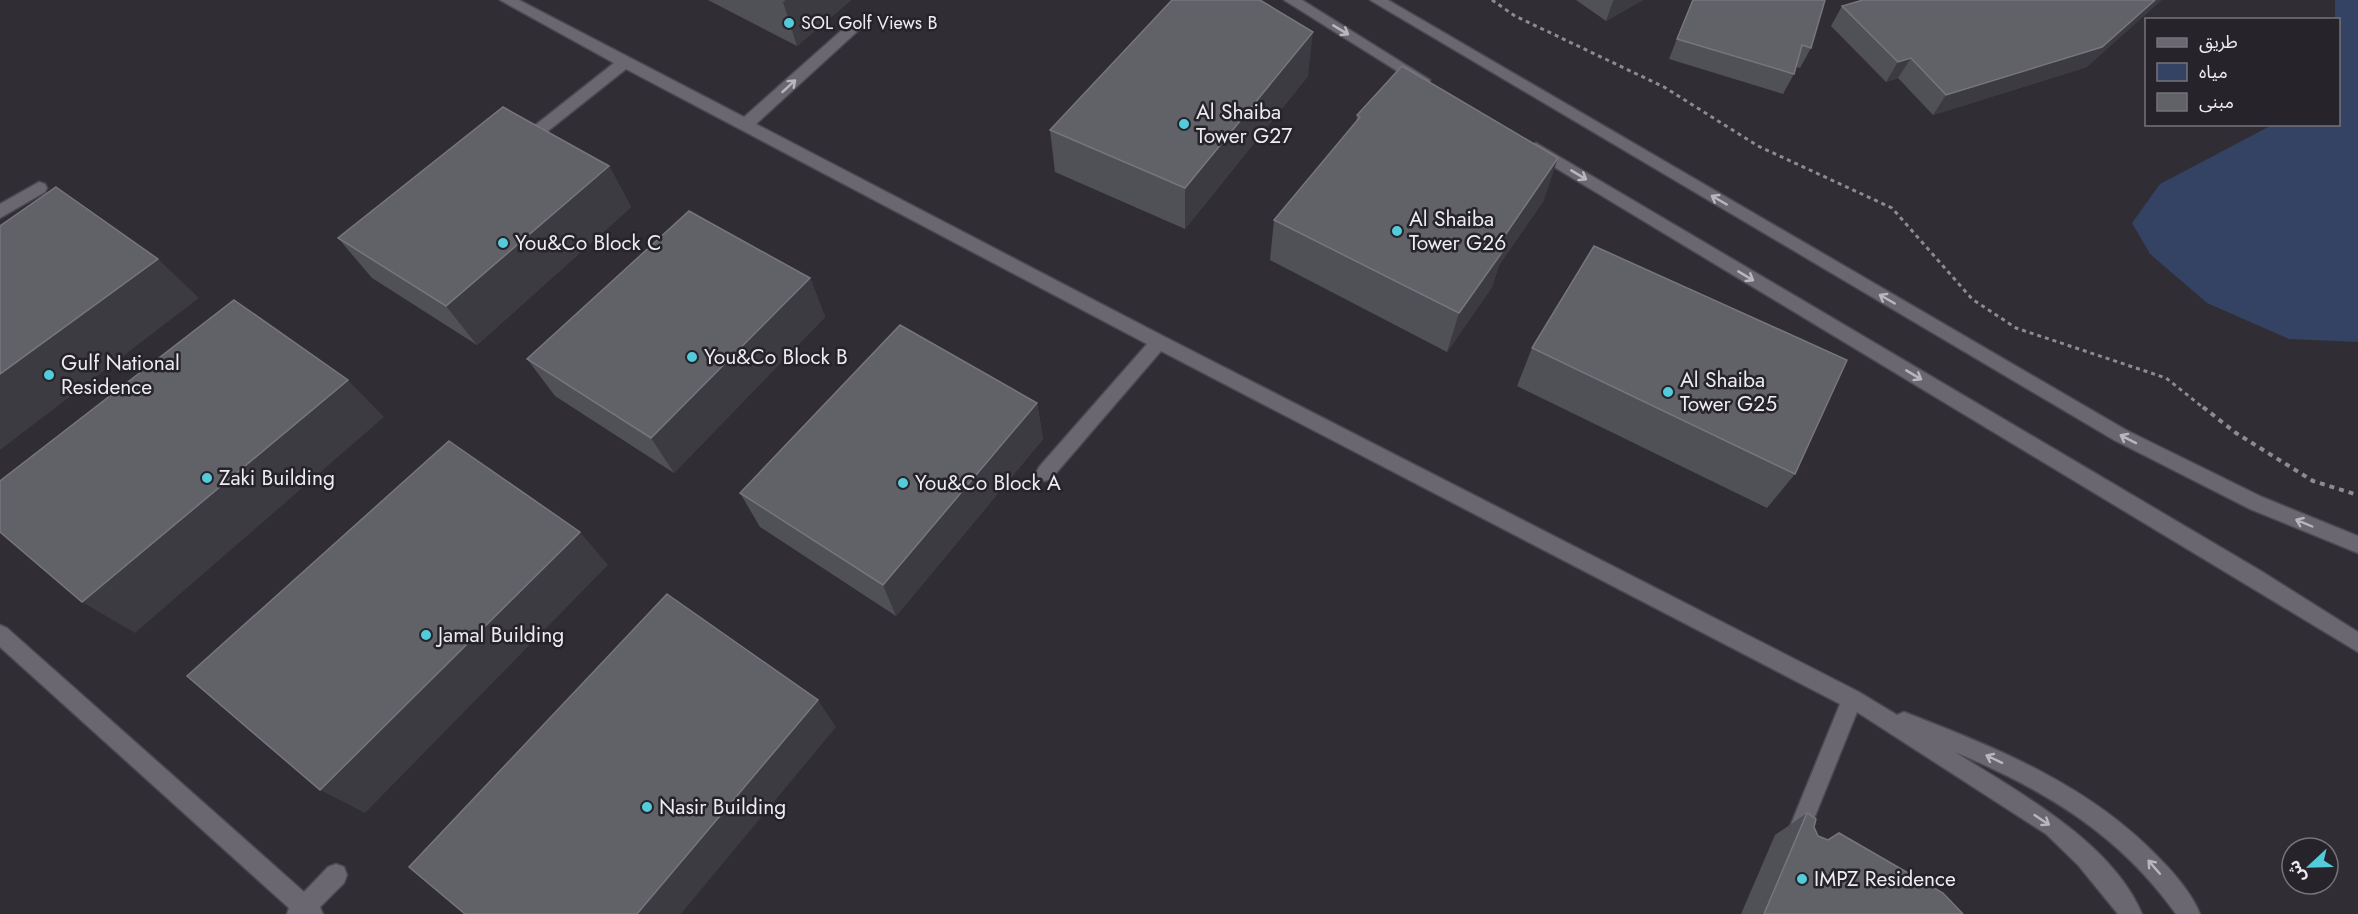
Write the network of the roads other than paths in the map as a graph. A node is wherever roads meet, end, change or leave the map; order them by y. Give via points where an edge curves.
1 (507, 0) edge
2 (1291, 0) edge
3 (1377, 0) edge
4 (856, 25) dead end
5 (625, 62) junction
6 (1441, 91) edge
7 (745, 125) junction
8 (1522, 140) edge
9 (524, 142) edge
10 (39, 188) dead end
11 (0, 212) edge
12 (1159, 342) junction
13 (1045, 472) dead end
14 (2358, 545) edge
15 (0, 634) edge
16 (2358, 643) edge
17 (1860, 704) junction
18 (1794, 847) edge
19 (336, 875) dead end
20 (305, 912) edge
21 (2131, 914) edge
22 (2188, 914) edge

1 - 5 street
2 -> 6 street
14 -> 3 street via 2256,503 2120,435
7 -> 4 street
5 - 7 street
5 - 9 street
7 - 12 street
8 -> 16 street
10 - 11 street
12 - 13 street
12 - 17 street
15 - 20 street
17 - 18 street
17 -> 21 street via 2053,827 2086,857
22 -> 17 street via 2154,866 2092,811 2058,790 1962,744
19 - 20 street

